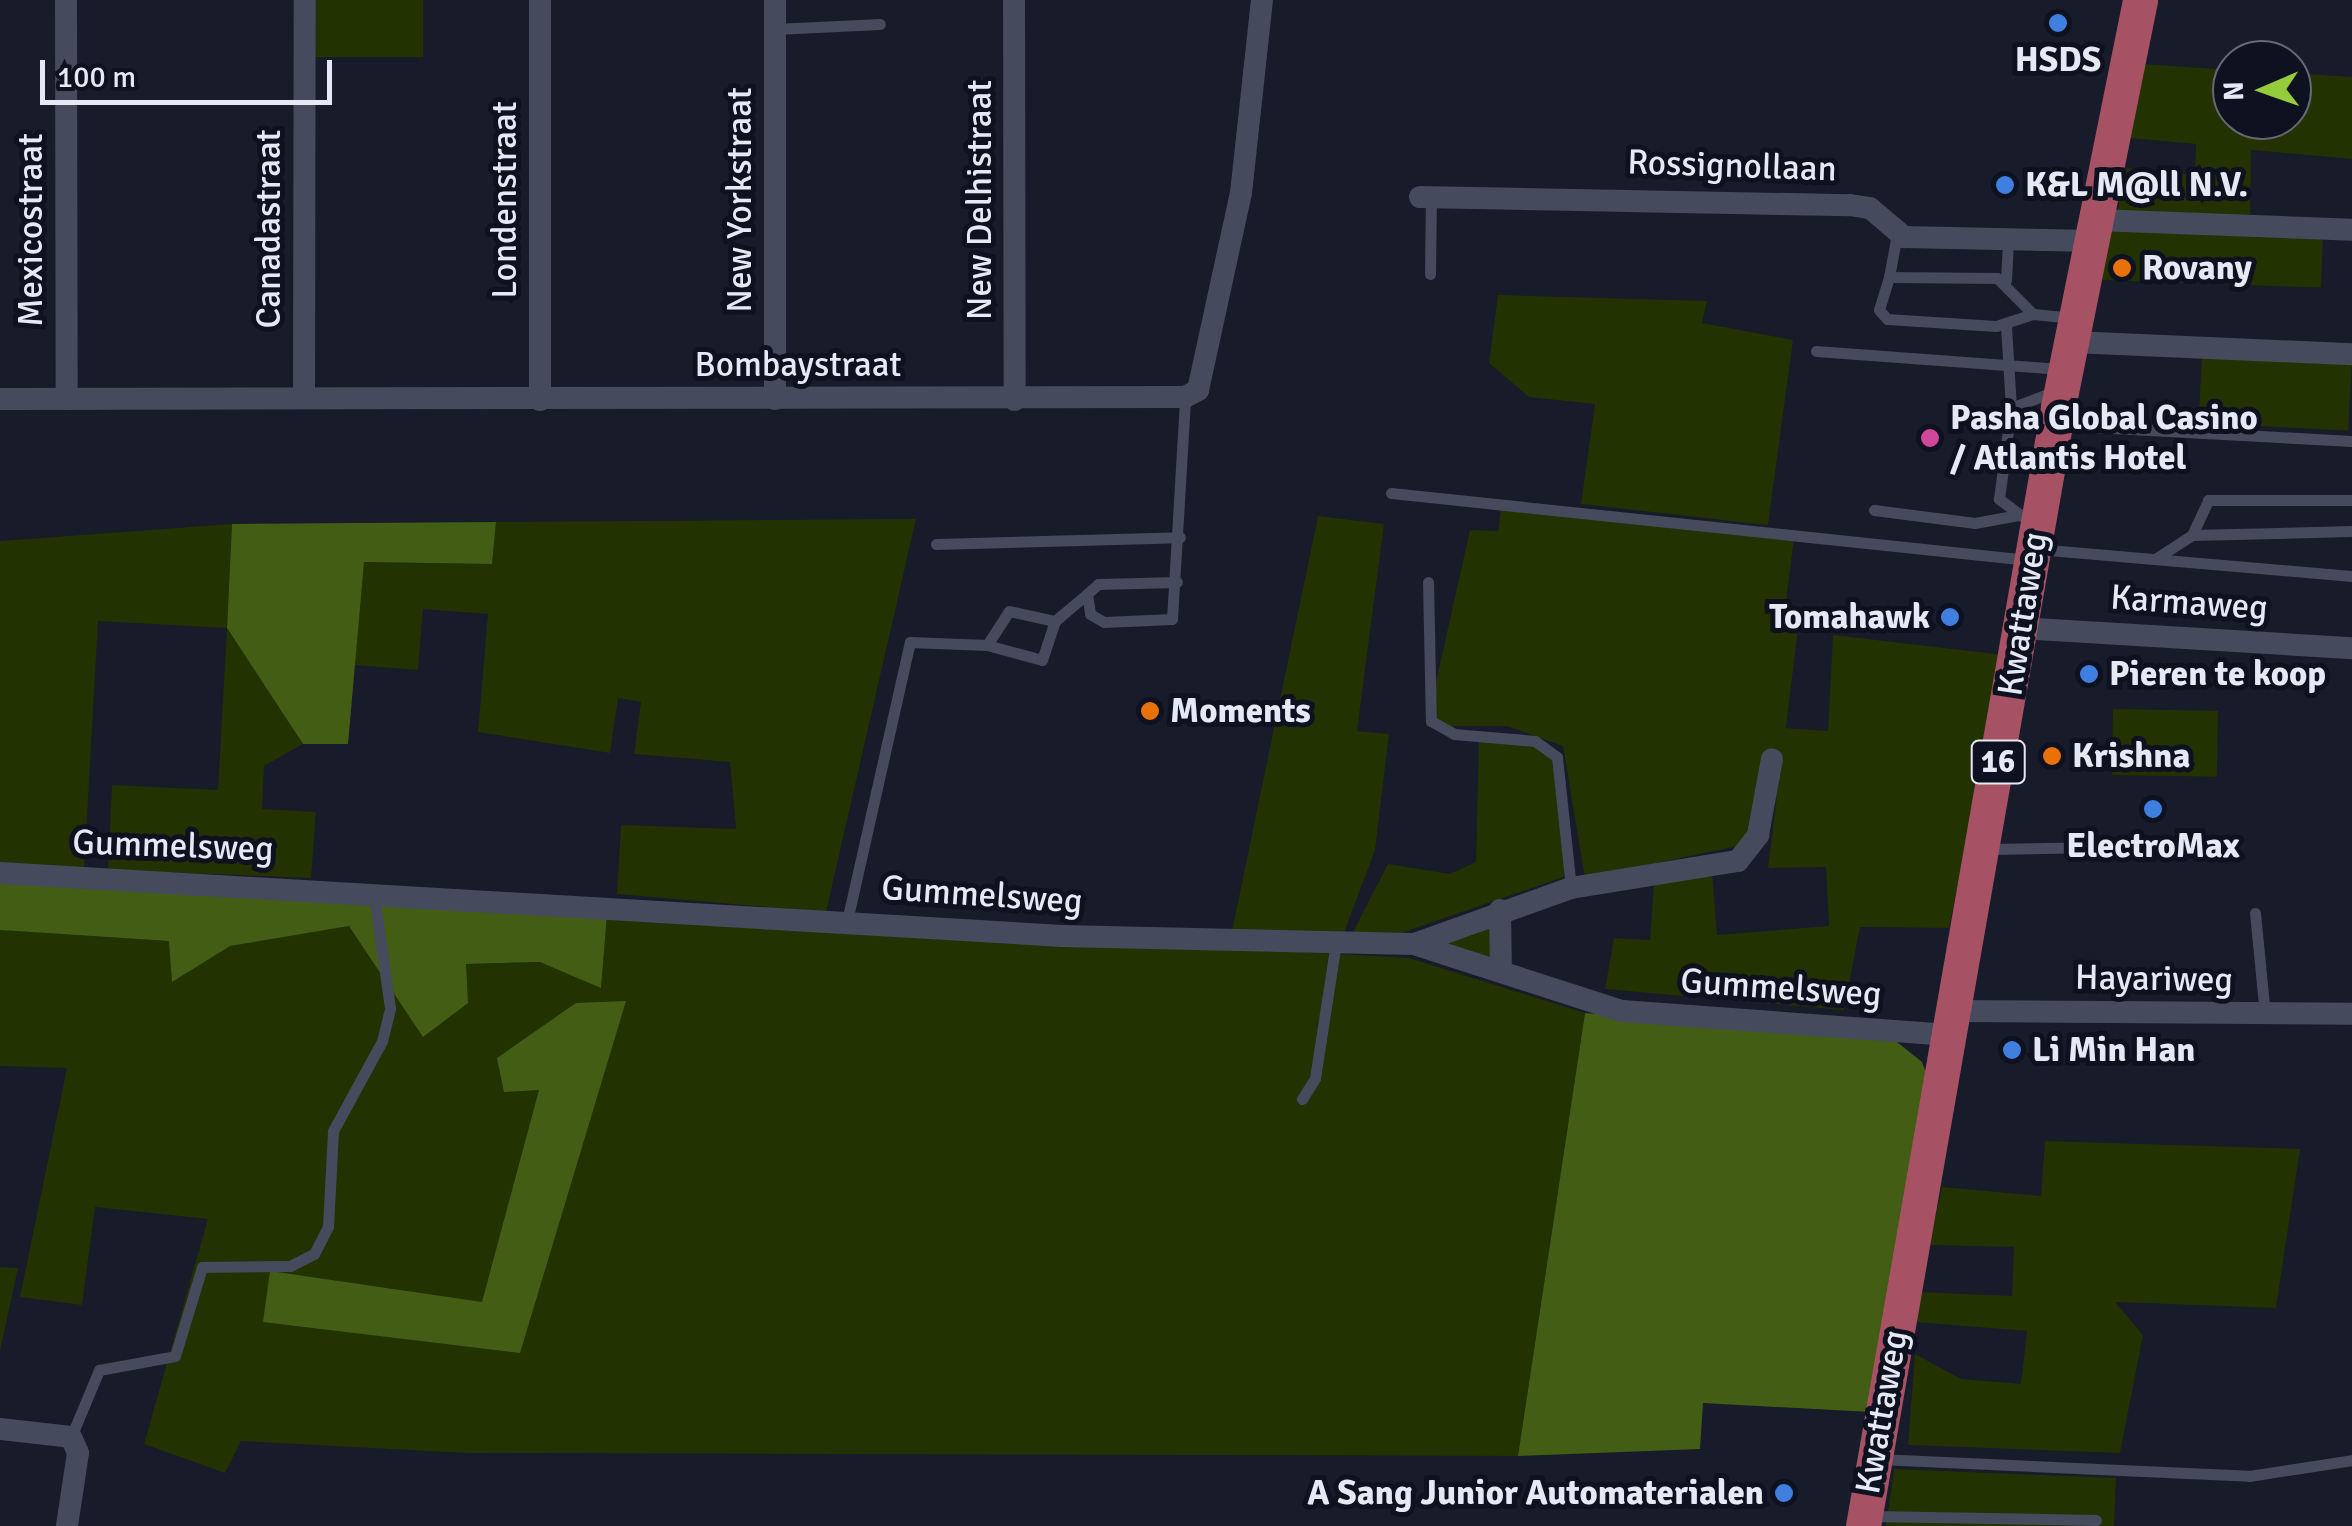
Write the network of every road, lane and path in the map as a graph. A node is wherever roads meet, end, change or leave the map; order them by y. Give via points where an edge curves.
1 (66, 0) edge
2 (305, 0) edge
3 (540, 0) edge
4 (775, 0) edge
5 (1014, 0) edge
6 (1262, 0) edge
7 (2140, 0) edge
8 (880, 24) dead end
9 (775, 30) junction
10 (1425, 197) joint
11 (2094, 230) junction
12 (2352, 230) edge
13 (1897, 234) junction
14 (2008, 241) junction
15 (1430, 274) dead end
16 (1890, 277) junction
17 (2006, 280) junction
18 (2033, 314) junction
19 (2006, 326) junction
20 (1816, 351) dead end
21 (2352, 354) edge
22 (2070, 355) junction
23 (2008, 366) junction
24 (1185, 397) junction
25 (304, 398) junction
26 (775, 399) junction
27 (0, 400) edge
28 (66, 400) junction
29 (540, 400) junction
30 (1016, 400) junction
31 (2011, 408) junction
32 (2055, 424) junction
33 (2352, 441) edge
34 (1391, 493) dead end
35 (2352, 500) edge
36 (1874, 510) dead end
37 (2352, 531) edge
38 (2192, 535) junction
39 (1180, 537) junction
40 (2030, 538) junction
41 (936, 544) dead end
42 (2155, 559) junction
43 (2352, 576) edge
44 (1177, 582) junction
45 (1428, 582) dead end
46 (1088, 594) junction
47 (1055, 621) junction
48 (2021, 628) junction
49 (987, 645) junction
50 (2352, 648) edge
51 (1772, 759) dead end
52 (2102, 848) dead end
53 (1983, 849) junction
54 (0, 873) edge
55 (1571, 888) junction
56 (374, 889) junction
57 (1500, 910) junction
58 (2255, 913) dead end
59 (848, 921) junction
60 (1336, 942) junction
61 (1414, 944) junction
62 (1501, 971) junction
63 (2352, 1014) edge
64 (2265, 1015) junction
65 (1952, 1023) junction
66 (1302, 1099) dead end
67 (0, 1429) edge
68 (71, 1437) junction
69 (1874, 1459) junction
70 (2352, 1460) edge
71 (2096, 1520) dead end
72 (1863, 1521) edge
73 (68, 1526) edge

1 - 28 street, Mexicostraat
2 - 25 street, Canadastraat
3 - 29 street, Londenstraat
4 - 9 street, New Yorkstraat
5 - 30 street, New Delhistraat
6 - 24 street via 1240,193 1198,390
7 - 11 main road, Kwattaweg / 16
8 - 9 lane
9 - 26 street, New Yorkstraat
10 - 13 street, Rossignollaan via 1860,206
10 - 15 lane
11 - 12 street
11 - 14 street
11 - 22 main road, Kwattaweg / 16
13 - 14 street
13 - 16 lane
14 - 17 lane
16 - 17 lane
16 - 19 lane via 1879,310 1887,319
17 - 18 lane
18 - 19 lane
18 - 22 lane
19 - 23 lane
20 - 23 lane
21 - 22 street
22 - 23 lane
22 - 31 lane
22 - 32 main road, Kwattaweg / 16
23 - 31 lane
24 - 30 street, Bombaystraat
24 - 39 lane
25 - 28 street, Bombaystraat
25 - 29 street, Bombaystraat
26 - 29 street, Bombaystraat
26 - 30 street, Bombaystraat
27 - 28 street, Bombaystraat
31 - 40 lane via 1999,498
32 - 33 lane
32 - 40 main road, Kwattaweg / 16
34 - 40 lane
35 - 38 lane via 2208,500
36 - 40 lane via 1975,523
37 - 38 lane
38 - 42 lane
39 - 41 lane
39 - 44 lane
40 - 42 lane
40 - 48 main road, Kwattaweg / 16
42 - 43 lane
44 - 46 lane via 1098,584
44 - 46 lane via 1177,612 1166,622 1104,622 1090,614
45 - 55 lane via 1431,721 1454,734 1535,741 1556,758
46 - 47 lane
47 - 49 lane via 1009,611
47 - 49 lane via 1036,662
48 - 50 street, Karmaweg
48 - 53 main road, Kwattaweg / 16
49 - 59 lane via 910,642
51 - 55 street via 1758,835 1738,861
52 - 53 lane
53 - 65 main road, Kwattaweg / 16
54 - 56 street, Gummelsweg
55 - 57 street
56 - 59 street, Gummelsweg
56 - 68 lane via 390,1008 382,1042 333,1130 328,1227 314,1254 290,1266 202,1267 175,1356 99,1370
57 - 61 street
57 - 62 street
58 - 64 lane
59 - 60 street, Gummelsweg
60 - 61 street, Gummelsweg
60 - 66 lane via 1316,1078
61 - 62 street, Gummelsweg
62 - 65 street, Gummelsweg via 1622,1010
63 - 64 street, Hayariweg
64 - 65 street, Hayariweg
65 - 69 main road, Kwattaweg / 16
67 - 68 street
68 - 73 street via 78,1453
69 - 70 lane via 2249,1476
69 - 72 main road, Kwattaweg / 16
71 - 72 lane

